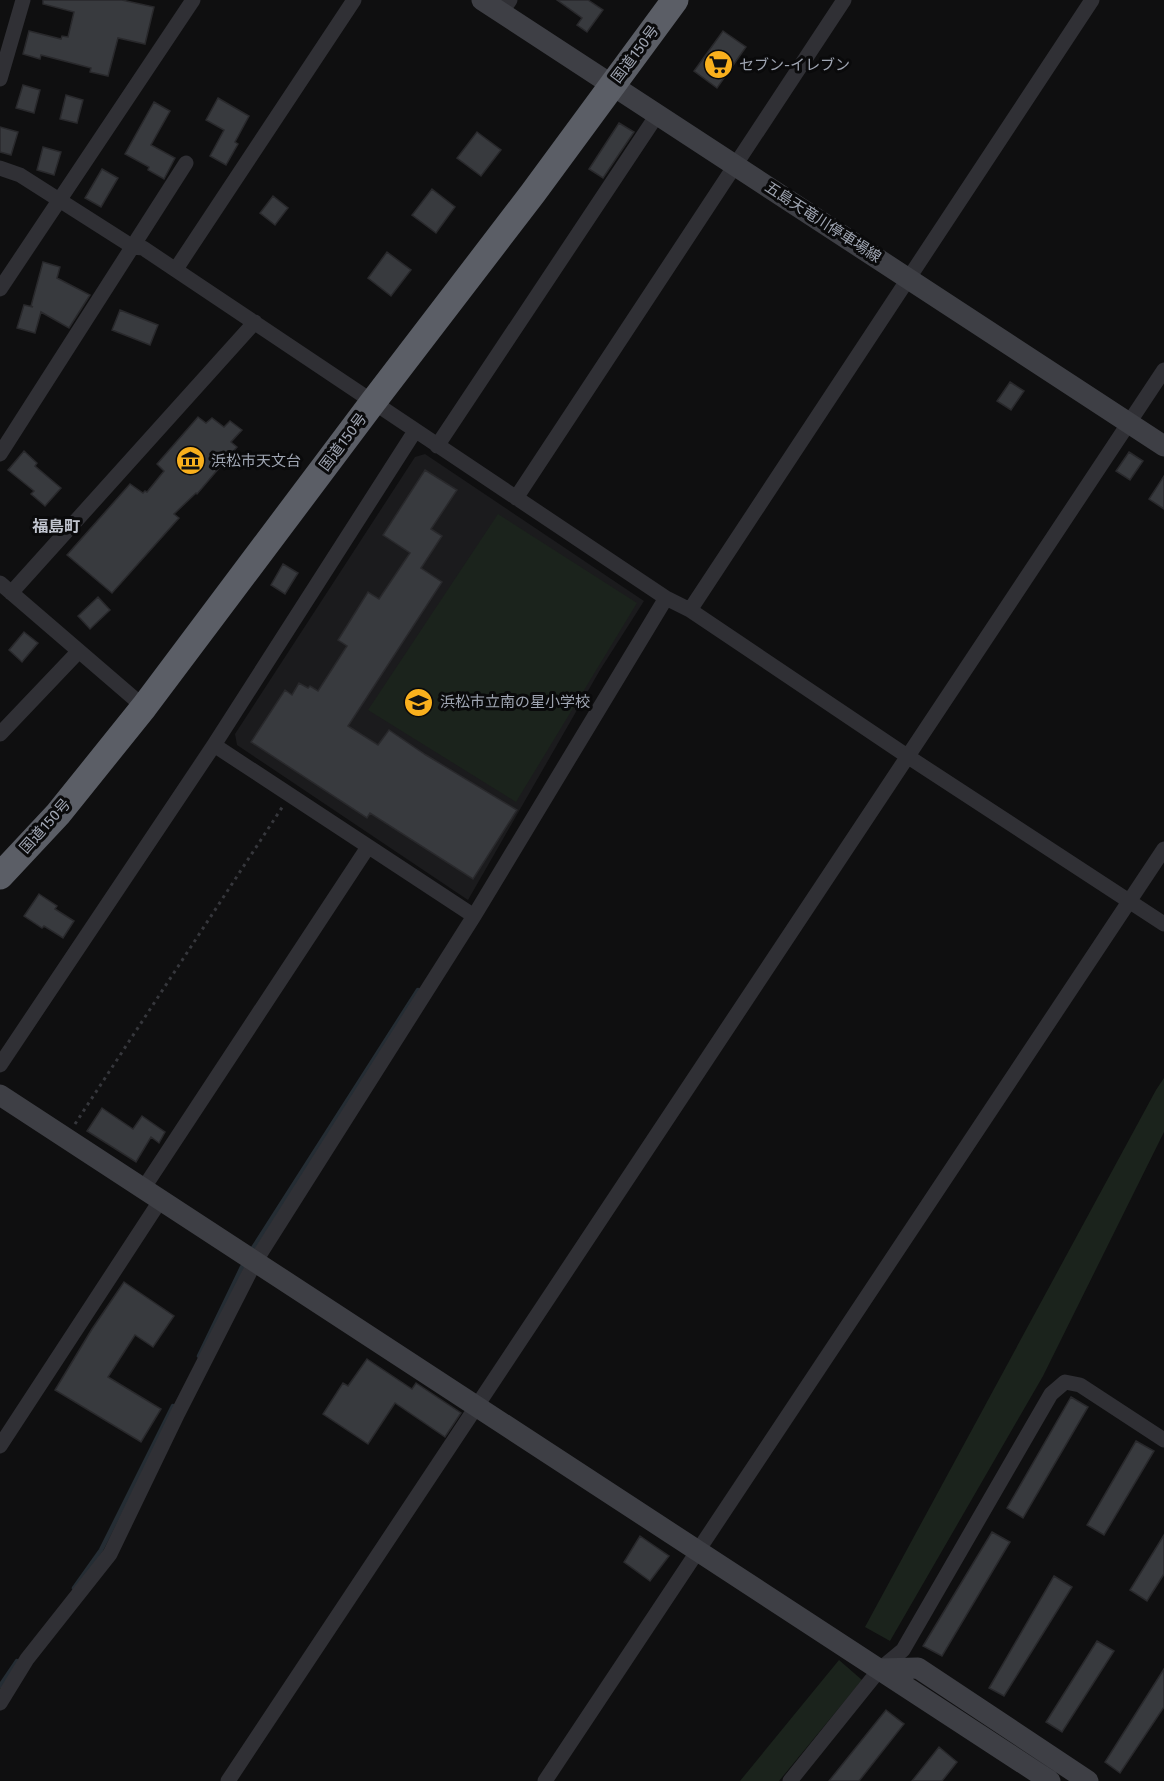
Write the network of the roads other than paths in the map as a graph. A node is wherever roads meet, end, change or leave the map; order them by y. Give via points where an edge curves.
1 (22, 0) edge
2 (193, 0) edge
3 (354, 0) edge
4 (482, 0) edge
5 (675, 0) edge
6 (844, 0) edge
7 (1092, 0) edge
8 (506, 6) edge
9 (0, 79) edge
10 (611, 86) junction
11 (657, 116) junction
12 (186, 163) dead end
13 (735, 164) junction
14 (0, 168) edge
15 (59, 201) junction
16 (133, 247) junction
17 (176, 269) junction
18 (908, 278) junction
19 (0, 289) edge
20 (255, 322) junction
21 (1164, 370) edge
22 (373, 402) junction
23 (1129, 423) junction
24 (415, 431) junction
25 (437, 446) junction
26 (1164, 446) edge
27 (0, 454) edge
28 (516, 498) junction
29 (5, 588) edge
30 (666, 598) junction
31 (690, 610) junction
32 (79, 651) junction
33 (144, 707) junction
34 (0, 734) edge
35 (214, 745) junction
36 (907, 756) junction
37 (368, 847) junction
38 (1164, 849) edge
39 (0, 876) edge
40 (1129, 902) junction
41 (474, 916) junction
42 (1164, 924) edge
43 (0, 1065) edge
44 (0, 1095) edge
45 (152, 1195) junction
46 (255, 1262) junction
47 (476, 1408) junction
48 (1164, 1440) edge
49 (0, 1446) edge
50 (699, 1550) junction
51 (880, 1669) junction
52 (0, 1703) edge
53 (795, 1779) edge
54 (228, 1781) edge
55 (545, 1781) edge
56 (1050, 1781) edge
57 (1088, 1781) edge

1 - 9 street
2 - 15 street
3 - 17 street
4 - 8 street, 五島天竜川停車場線
5 - 10 highway, 国道150号
6 - 13 street
7 - 18 street
8 - 10 street, 五島天竜川停車場線
10 - 11 street, 五島天竜川停車場線
10 - 22 highway, 国道150号
11 - 13 street, 五島天竜川停車場線
11 - 25 street
12 - 16 street
13 - 18 street, 五島天竜川停車場線
13 - 28 street
14 - 15 street via 20,175
15 - 16 street
15 - 19 street
16 - 17 street via 143,248
16 - 27 street
17 - 20 street
18 - 23 street, 五島天竜川停車場線
18 - 31 street
20 - 22 street
20 - 29 street
21 - 23 street
22 - 24 street
22 - 33 highway, 国道150号
23 - 26 street, 五島天竜川停車場線
23 - 36 street
24 - 25 street
24 - 35 street
25 - 28 street
28 - 30 street
29 - 32 street
30 - 31 street
30 - 41 street
31 - 36 street
32 - 33 street
32 - 34 street
33 - 39 highway, 国道150号 via 58,814
35 - 37 street
35 - 43 street
36 - 40 street
36 - 47 street
37 - 41 street
37 - 45 street
38 - 40 street
40 - 42 street
40 - 50 street
41 - 46 street
44 - 45 street
45 - 46 street
45 - 49 street
46 - 47 street
46 - 52 street via 110,1554 27,1659
47 - 50 street
47 - 54 street
48 - 51 street via 1080,1385 1065,1382 1051,1394 903,1650
50 - 51 street
50 - 55 street
51 - 53 street
51 - 56 street
51 - 57 street via 918,1668

